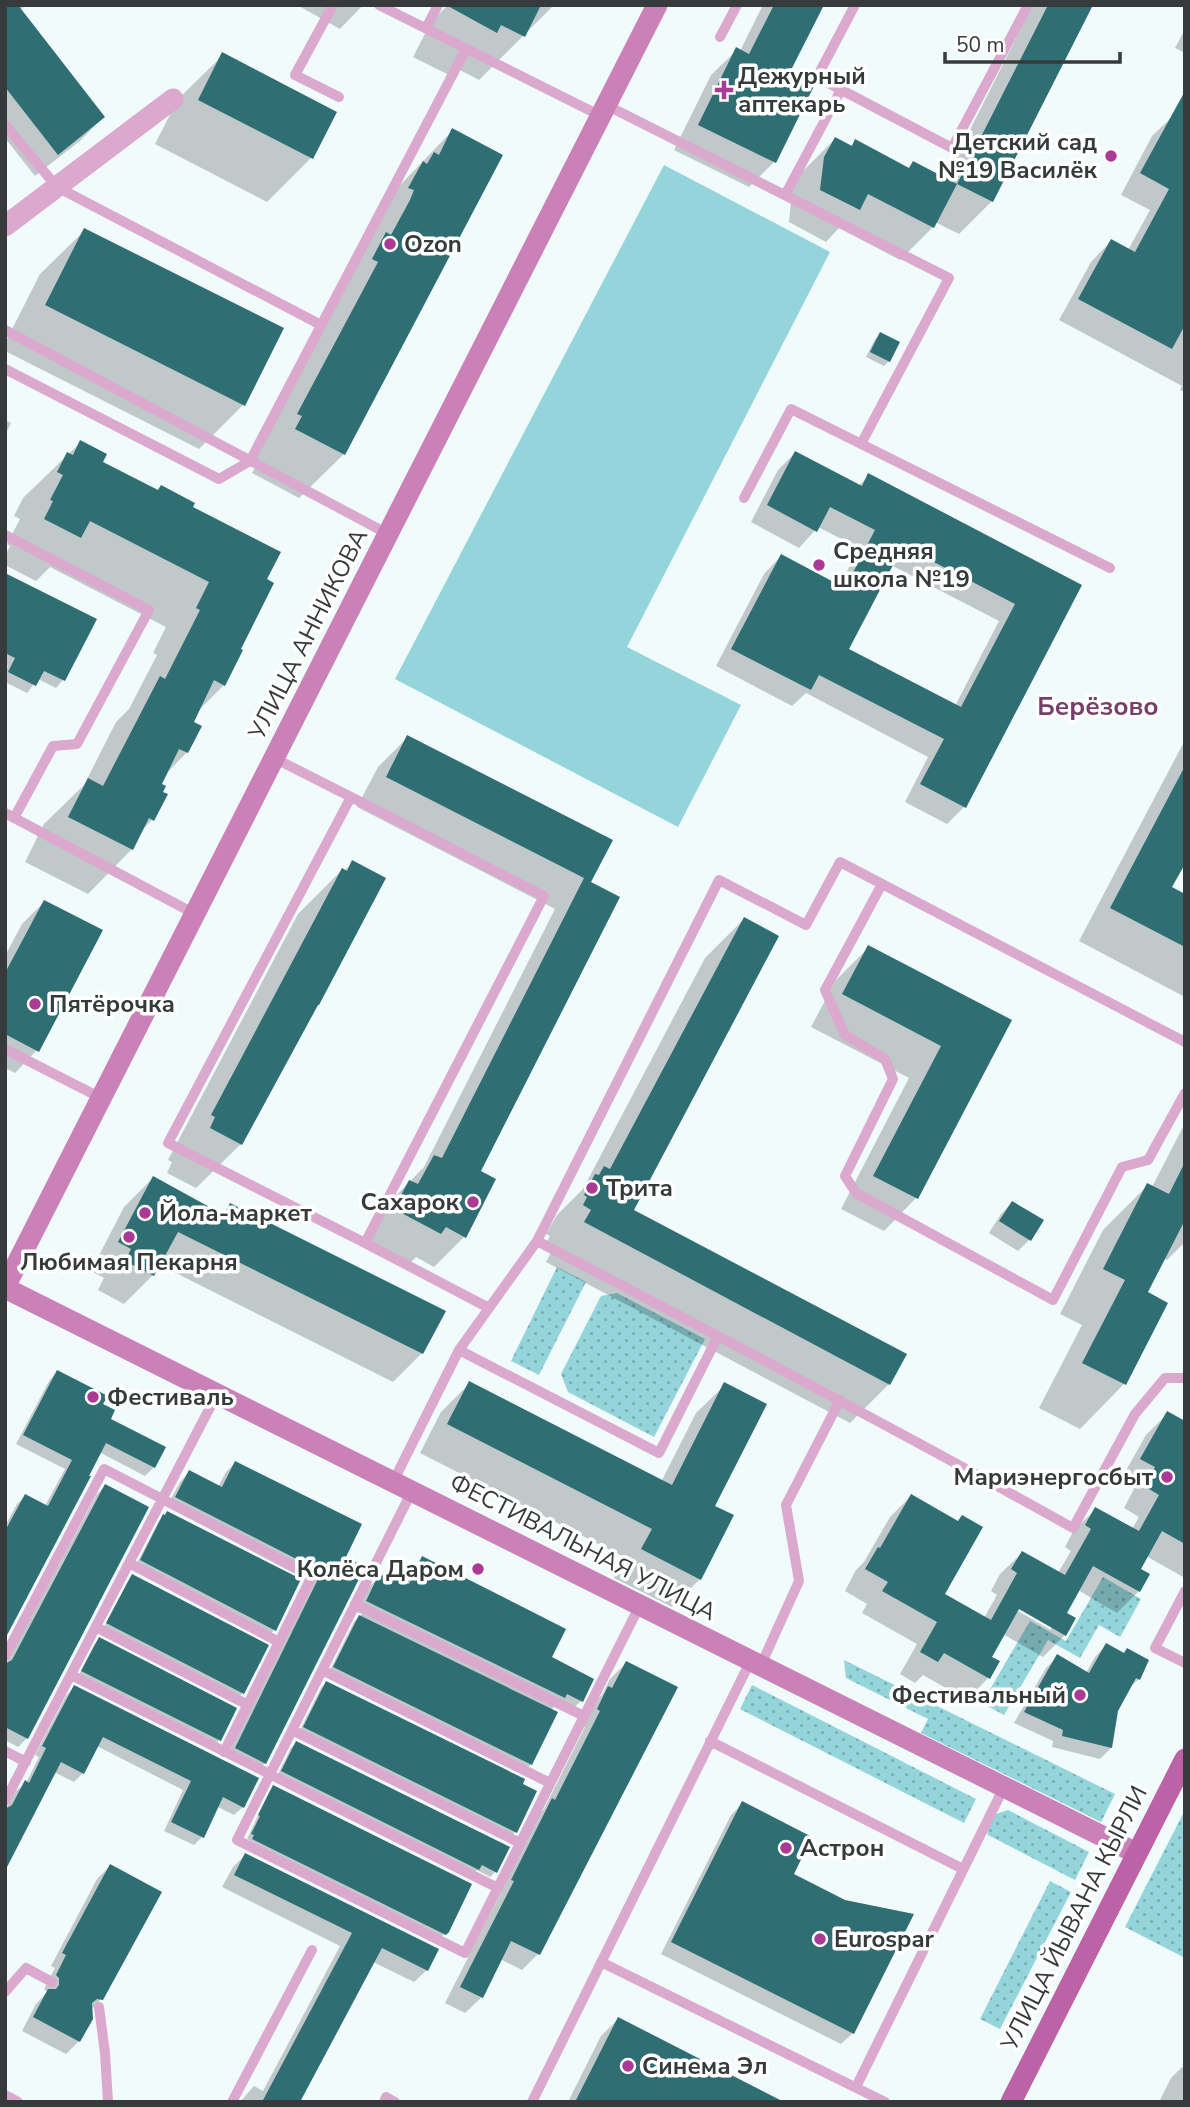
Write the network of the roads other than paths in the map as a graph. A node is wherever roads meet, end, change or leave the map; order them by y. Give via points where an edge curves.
1 (333, 5) edge
2 (379, 5) edge
3 (438, 5) edge
4 (657, 5) edge
5 (737, 5) edge
6 (855, 5) edge
7 (1028, 5) edge
8 (426, 29) junction
9 (720, 37) dead end
10 (466, 49) junction
11 (841, 90) junction
12 (340, 97) dead end
13 (173, 99) dead end
14 (603, 110) junction
15 (5, 125) edge
16 (57, 187) junction
17 (785, 195) junction
18 (5, 226) edge
19 (321, 325) junction
20 (5, 330) edge
21 (5, 369) edge
22 (861, 444) junction
23 (250, 461) junction
24 (744, 498) dead end
25 (388, 534) junction
26 (5, 535) edge
27 (1110, 568) dead end
28 (274, 758) junction
29 (351, 797) junction
30 (10, 816) edge
31 (882, 884) junction
32 (195, 915) junction
33 (1185, 1042) edge
34 (5, 1049) edge
35 (1185, 1093) edge
36 (101, 1098) junction
37 (537, 1241) junction
38 (365, 1243) junction
39 (5, 1288) edge
40 (489, 1308) junction
41 (718, 1336) junction
42 (459, 1350) junction
43 (1185, 1378) edge
44 (217, 1394) junction
45 (840, 1400) junction
46 (393, 1482) junction
47 (412, 1491) junction
48 (162, 1499) junction
49 (129, 1563) junction
50 (1185, 1591) edge
51 (355, 1604) junction
52 (639, 1605) junction
53 (96, 1627) junction
54 (279, 1642) junction
55 (5, 1656) edge
56 (756, 1663) junction
57 (1185, 1663) edge
58 (322, 1670) junction
59 (71, 1675) junction
60 (248, 1705) junction
61 (584, 1716) junction
62 (292, 1730) junction
63 (710, 1741) junction
64 (5, 1751) edge
65 (225, 1752) junction
66 (1185, 1759) edge
67 (26, 1762) junction
68 (270, 1774) junction
69 (550, 1783) junction
70 (1004, 1787) junction
71 (5, 1801) edge
72 (520, 1843) junction
73 (1136, 1853) junction
74 (963, 1869) junction
75 (498, 1888) junction
76 (312, 1950) dead end
77 (601, 1962) junction
78 (52, 1982) dead end
79 (5, 1992) edge
80 (99, 2007) dead end
81 (856, 2087) junction
82 (5, 2095) edge
83 (1013, 2101) edge
84 (18, 2102) edge
85 (108, 2102) edge
86 (232, 2102) edge
87 (384, 2102) edge
88 (395, 2102) edge
89 (532, 2102) edge
90 (885, 2102) edge

1 - 12 lane via 296,75
2 - 8 lane
3 - 8 lane
4 - 14 street, УЛИЦА АННИКОВА
5 - 9 lane
6 - 11 lane via 817,77
7 - 11 lane via 952,148
8 - 10 lane
10 - 14 lane
10 - 19 lane
11 - 17 lane
13 - 16 street
14 - 17 lane
14 - 25 street, УЛИЦА АННИКОВА
15 - 16 lane
16 - 18 street
16 - 19 lane
17 - 22 lane via 949,278
19 - 23 lane
20 - 23 lane
21 - 23 lane via 219,479
22 - 24 lane via 791,409
22 - 27 lane
23 - 25 lane
25 - 28 street, УЛИЦА АННИКОВА
26 - 30 lane via 149,610 77,744 54,746
28 - 29 lane
28 - 32 street, УЛИЦА АННИКОВА
29 - 38 lane via 544,896
29 - 38 lane via 168,1143
30 - 32 lane
31 - 33 lane
31 - 35 lane via 825,990 845,1035 885,1059 893,1079 845,1176 856,1193 1053,1300 1122,1167 1148,1160
31 - 37 lane via 840,862 806,925 719,880
32 - 36 street, УЛИЦА АННИКОВА
34 - 36 lane
36 - 39 street, УЛИЦА АННИКОВА
37 - 40 lane
37 - 41 lane
38 - 40 lane
39 - 44 street, ФЕСТИВАЛЬНАЯ УЛИЦА
40 - 42 lane
41 - 42 lane via 659,1452
41 - 45 lane
42 - 46 lane
43 - 45 lane via 1165,1378 1135,1414 1073,1528
44 - 46 street, ФЕСТИВАЛЬНАЯ УЛИЦА
44 - 48 lane
45 - 56 lane via 786,1505 799,1581
46 - 47 street, ФЕСТИВАЛЬНАЯ УЛИЦА
47 - 51 lane
47 - 52 street, ФЕСТИВАЛЬНАЯ УЛИЦА
48 - 49 lane
48 - 54 lane via 312,1576
48 - 55 lane via 104,1469
49 - 53 lane
49 - 54 lane
50 - 57 lane via 1155,1648
51 - 58 lane
51 - 61 lane
52 - 56 street, ФЕСТИВАЛЬНАЯ УЛИЦА
52 - 61 lane
53 - 59 lane
53 - 60 lane
54 - 60 lane
56 - 63 lane
56 - 70 street, ФЕСТИВАЛЬНАЯ УЛИЦА
58 - 62 lane
58 - 69 lane
59 - 65 lane
59 - 67 lane
60 - 65 lane
61 - 69 lane
62 - 68 lane
62 - 72 lane
63 - 74 lane
63 - 77 lane
64 - 67 lane
65 - 68 lane
66 - 73 main road, УЛИЦА ЙЫВАНА КЫРЛИ
67 - 71 lane
68 - 75 lane
68 - 75 lane via 237,1840 466,1953
69 - 72 lane
70 - 73 street, ФЕСТИВАЛЬНАЯ УЛИЦА
70 - 74 lane
72 - 75 lane
73 - 83 main road, УЛИЦА ЙЫВАНА КЫРЛИ
74 - 81 lane
76 - 86 lane
77 - 81 lane
77 - 89 lane
78 - 79 lane via 26,1968
80 - 85 lane
81 - 90 lane
82 - 84 lane
87 - 88 lane via 386,2097

